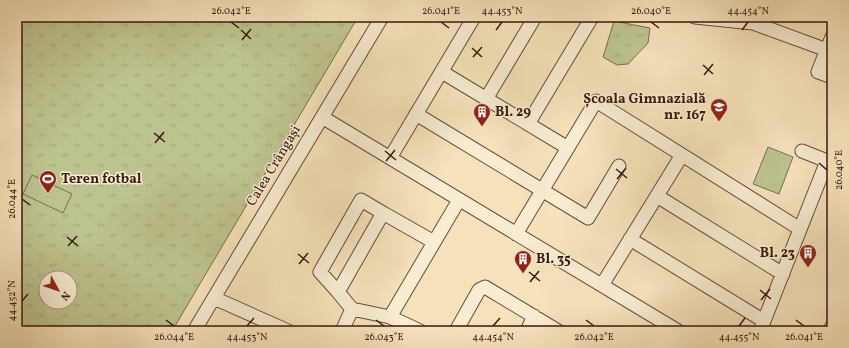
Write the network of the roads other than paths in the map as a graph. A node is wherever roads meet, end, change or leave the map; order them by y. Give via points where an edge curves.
1 (382, 17) edge
2 (474, 17) edge
3 (535, 17) edge
4 (592, 17) edge
5 (695, 17) edge
6 (832, 37) edge
7 (827, 50) junction
8 (442, 72) junction
9 (832, 78) edge
10 (486, 99) junction
11 (416, 114) junction
12 (322, 117) junction
13 (528, 124) junction
14 (568, 148) junction
15 (802, 151) dead end
16 (682, 155) junction
17 (390, 158) junction
18 (829, 162) edge
19 (620, 166) dead end
20 (542, 190) junction
21 (657, 196) junction
22 (459, 200) junction
23 (383, 213) junction
24 (800, 229) junction
25 (516, 234) junction
26 (630, 239) junction
27 (434, 242) junction
28 (783, 274) junction
29 (602, 285) junction
30 (338, 292) junction
31 (214, 298) junction
32 (352, 309) junction
33 (534, 316) junction
34 (390, 317) junction
35 (762, 326) edge
36 (832, 326) edge
37 (194, 331) edge
38 (288, 331) edge
39 (342, 331) edge
40 (420, 331) edge
41 (456, 331) edge
42 (527, 331) edge
43 (558, 331) edge
44 (678, 331) edge
45 (830, 331) edge

1 - 12 street, Calea Crângași
2 - 8 street
3 - 10 street
4 - 13 street
5 - 7 street via 753,23
6 - 7 street
7 - 9 street via 818,72
8 - 10 street
8 - 11 street
10 - 13 street
11 - 17 street
11 - 20 street
12 - 17 street
12 - 31 street, Calea Crângași
13 - 14 street
14 - 16 street via 596,101
14 - 20 street
15 - 18 street
16 - 21 street
16 - 24 street
17 - 22 street
18 - 24 street
19 - 20 street via 588,218
20 - 25 street
21 - 26 street
21 - 28 street
22 - 25 street
22 - 27 street
23 - 27 street
23 - 30 street
23 - 30 street via 361,200 320,272
24 - 28 street
25 - 29 street
26 - 29 street
26 - 35 street
27 - 34 street
28 - 35 street
29 - 44 street
30 - 32 street
31 - 37 street, Calea Crângași
31 - 38 street
32 - 34 street
32 - 39 street
33 - 41 street via 482,288
33 - 42 street
33 - 43 street
34 - 40 street
36 - 45 street

